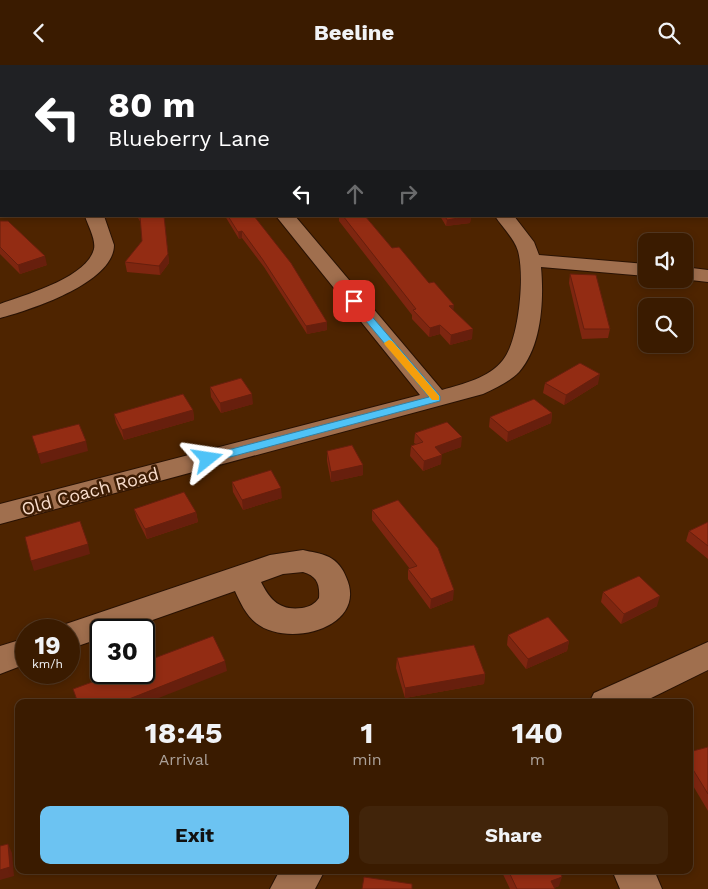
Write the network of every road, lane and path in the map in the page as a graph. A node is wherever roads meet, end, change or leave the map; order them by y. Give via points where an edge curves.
1 (94, 217) edge
2 (286, 217) edge
3 (505, 217) edge
4 (531, 260) junction
5 (638, 269) edge
6 (693, 274) edge
7 (708, 275) edge
8 (0, 311) edge
9 (436, 399) junction
10 (0, 515) edge
11 (243, 576) dead end
12 (80, 632) edge
13 (15, 655) edge
14 (708, 655) edge
15 (0, 660) edge
16 (614, 699) edge
17 (302, 874) edge
18 (634, 874) edge
19 (290, 889) edge
20 (642, 889) edge

1 - 8 street via 104,245 98,264 72,283
2 - 9 street
3 - 4 street, Old Coach Road via 528,248
4 - 5 street
4 - 9 street, Old Coach Road via 526,327 516,360 492,381
6 - 7 street
9 - 10 street, Old Coach Road
11 - 12 street
13 - 15 street
14 - 16 street
17 - 19 street
18 - 20 street

